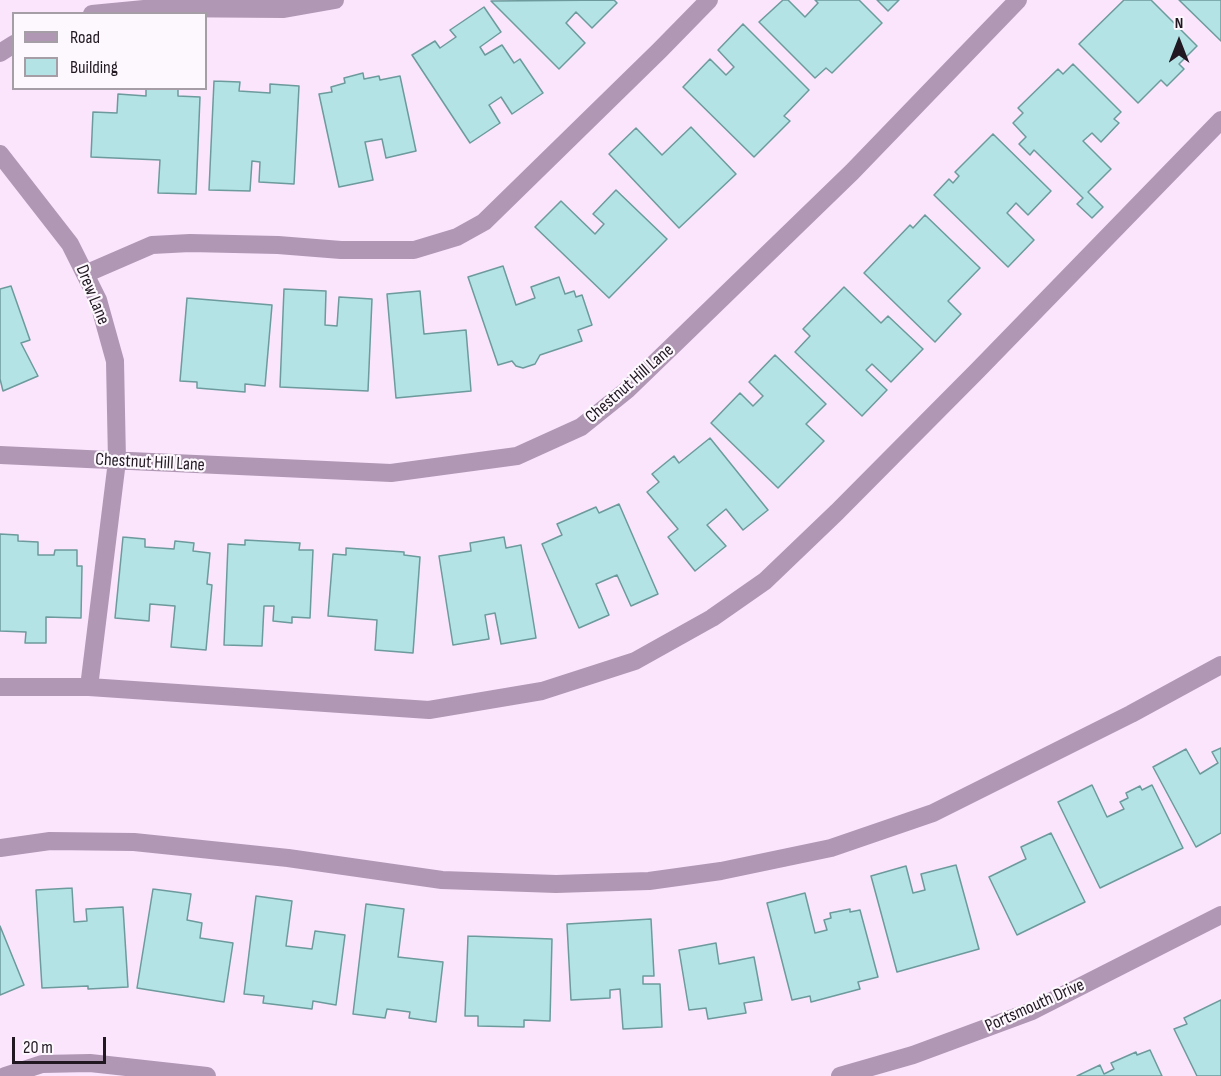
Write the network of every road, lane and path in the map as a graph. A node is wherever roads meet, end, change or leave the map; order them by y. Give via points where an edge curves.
1 (335, 0) edge
2 (709, 0) edge
3 (1018, 0) edge
4 (113, 12) edge
5 (1221, 120) edge
6 (0, 154) edge
7 (85, 274) junction
8 (0, 455) edge
9 (117, 461) junction
10 (1221, 665) edge
11 (0, 687) edge
12 (90, 687) junction
13 (0, 848) edge
14 (1221, 915) edge
15 (5, 1076) edge
16 (207, 1076) edge
17 (840, 1076) edge

1 - 4 street via 285,9 154,8
2 - 7 street via 484,222 457,237 414,250 152,245
3 - 9 street, Chestnut Hill Lane via 843,181 627,390 581,426 517,456 391,473
5 - 12 street via 765,581 712,618 635,661 542,691 429,710
6 - 7 street, Drew Lane via 70,244
7 - 9 street, Drew Lane via 98,300 115,361
8 - 9 street, Chestnut Hill Lane
9 - 12 street, Drew Lane
10 - 13 street via 933,813 831,848 721,871 637,882 453,881 134,842 50,841
11 - 12 street
14 - 17 street, Portsmouth Drive via 1032,1011 914,1055
15 - 16 street via 42,1064 90,1063

